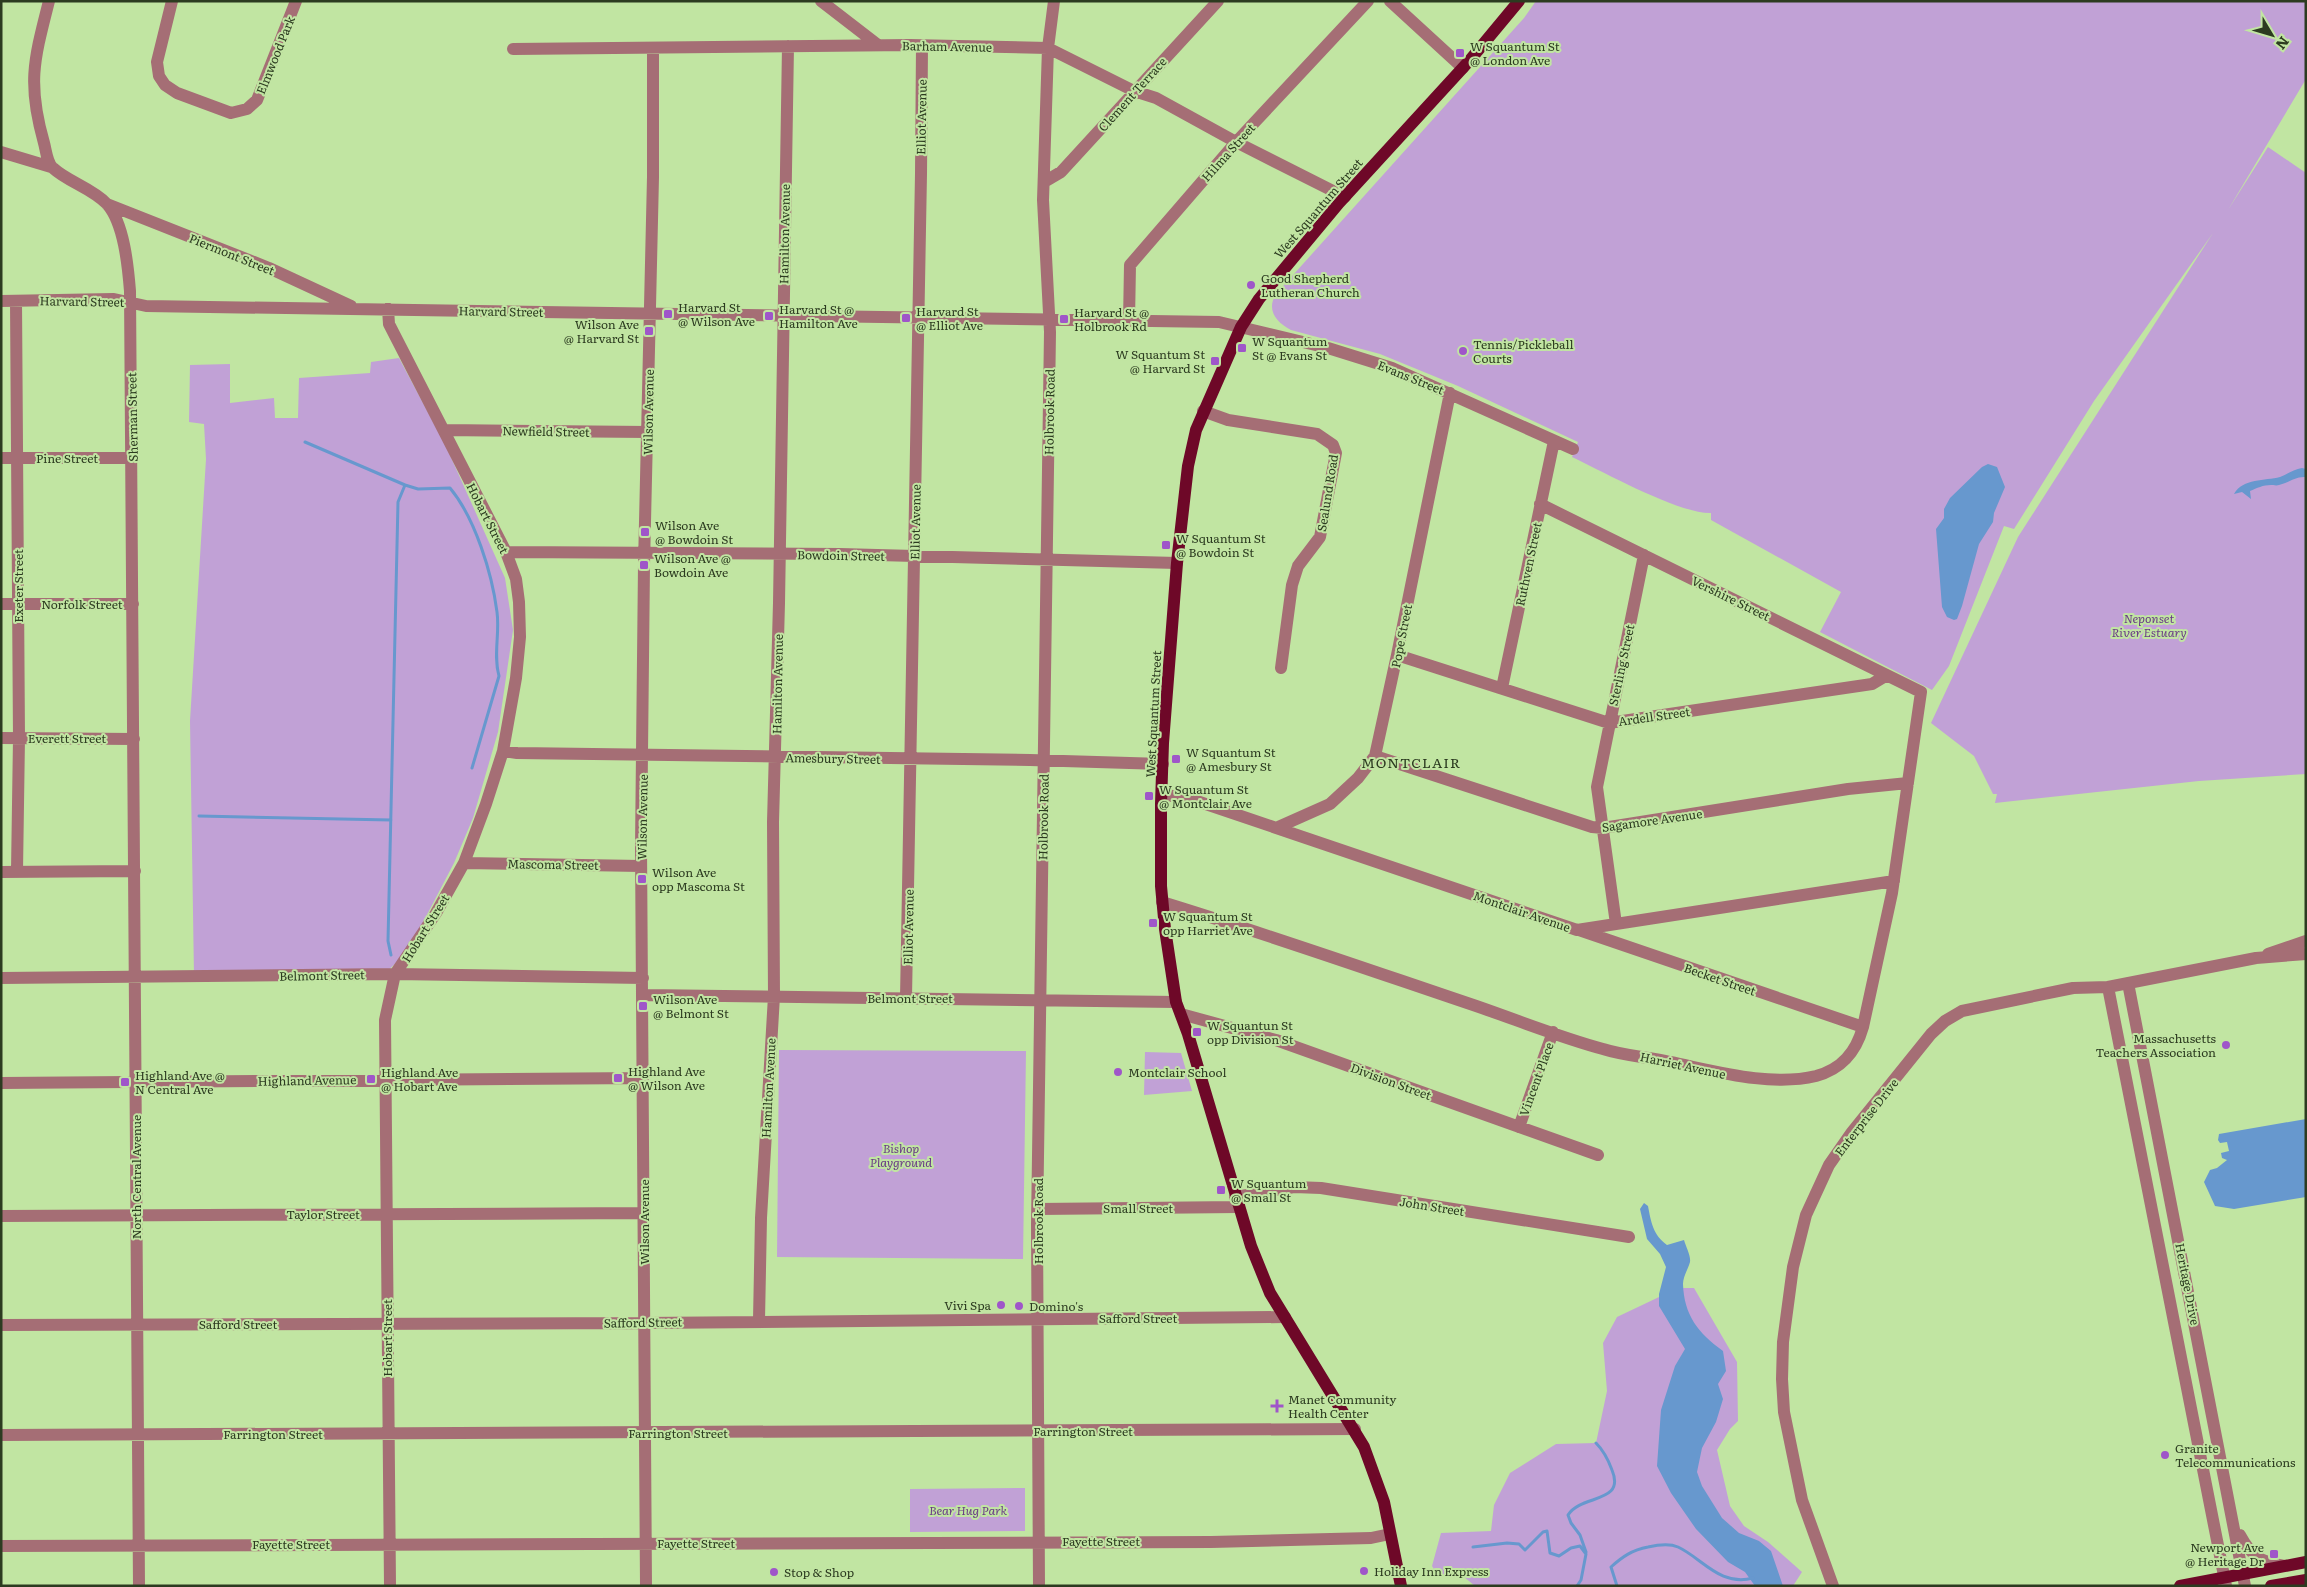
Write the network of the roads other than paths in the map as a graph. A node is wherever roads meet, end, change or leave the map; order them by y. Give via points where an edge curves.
1 (49, 1) edge
2 (172, 1) edge
3 (296, 1) edge
4 (821, 1) edge
5 (1054, 1) edge
6 (1218, 1) edge
7 (1368, 1) edge
8 (1390, 1) edge
9 (1519, 1) edge
10 (788, 46) junction
11 (878, 46) junction
12 (922, 46) junction
13 (513, 48) dead end
14 (653, 48) junction
15 (1048, 48) junction
16 (1463, 68) junction
17 (1134, 91) junction
18 (1236, 142) junction
19 (1, 152) edge
20 (51, 167) junction
21 (1044, 182) junction
22 (1345, 197) junction
23 (107, 204) junction
24 (1, 300) edge
25 (16, 301) junction
26 (130, 302) junction
27 (356, 308) junction
28 (388, 309) junction
29 (649, 313) junction
30 (783, 316) junction
31 (917, 318) junction
32 (1050, 319) junction
33 (1128, 320) junction
34 (1241, 326) junction
35 (1450, 393) junction
36 (1203, 411) junction
37 (444, 430) junction
38 (648, 432) junction
39 (1554, 441) junction
40 (1573, 450) dead end
41 (1, 458) edge
42 (17, 458) junction
43 (132, 458) junction
44 (1540, 504) junction
45 (506, 552) junction
46 (645, 553) junction
47 (780, 554) junction
48 (1644, 555) junction
49 (914, 557) junction
50 (1047, 558) junction
51 (1177, 563) junction
52 (1, 604) edge
53 (18, 604) junction
54 (133, 604) junction
55 (1397, 656) junction
56 (1281, 668) dead end
57 (1887, 675) junction
58 (1502, 688) junction
59 (1921, 692) joint
60 (1609, 723) junction
61 (1, 738) edge
62 (19, 738) junction
63 (134, 739) junction
64 (503, 751) junction
65 (642, 755) junction
66 (1375, 756) junction
67 (776, 757) junction
68 (910, 759) junction
69 (1044, 761) junction
70 (1163, 764) junction
71 (1908, 783) junction
72 (1162, 795) junction
73 (1276, 828) junction
74 (1603, 828) junction
75 (464, 863) junction
76 (641, 866) junction
77 (17, 871) junction
78 (135, 871) junction
79 (1, 872) edge
80 (1894, 881) junction
81 (1162, 902) junction
82 (1616, 924) junction
83 (1577, 930) junction
84 (2306, 941) edge
85 (2306, 954) edge
86 (2256, 958) junction
87 (395, 974) junction
88 (135, 977) junction
89 (1, 978) edge
90 (643, 978) junction
91 (2128, 983) junction
92 (2108, 987) junction
93 (643, 994) junction
94 (774, 996) junction
95 (906, 998) junction
96 (1041, 1000) junction
97 (1176, 1002) junction
98 (1181, 1014) junction
99 (1863, 1027) junction
100 (1553, 1032) junction
101 (643, 1078) junction
102 (385, 1079) junction
103 (136, 1082) junction
104 (1, 1083) edge
105 (1519, 1127) junction
106 (1598, 1155) dead end
107 (1237, 1202) junction
108 (1038, 1209) junction
109 (387, 1213) junction
110 (645, 1213) junction
111 (136, 1215) junction
112 (1, 1216) edge
113 (1629, 1237) dead end
114 (1285, 1317) junction
115 (1037, 1318) junction
116 (759, 1320) junction
117 (387, 1322) junction
118 (644, 1323) junction
119 (138, 1324) junction
120 (1, 1325) edge
121 (1355, 1429) junction
122 (1039, 1431) junction
123 (387, 1434) junction
124 (645, 1434) junction
125 (1, 1435) edge
126 (138, 1435) junction
127 (2235, 1526) junction
128 (1390, 1534) junction
129 (1038, 1541) junction
130 (647, 1543) junction
131 (388, 1544) junction
132 (139, 1545) junction
133 (1, 1546) edge
134 (2306, 1562) edge
135 (2284, 1566) junction
136 (2243, 1572) junction
137 (2306, 1580) edge
138 (2225, 1581) edge
139 (1840, 1585) edge
140 (140, 1586) edge
141 (390, 1586) edge
142 (646, 1586) edge
143 (1039, 1586) edge
144 (1401, 1586) edge
145 (2180, 1586) edge
146 (2245, 1586) edge
147 (2271, 1586) edge

1 - 20 street via 34,58 33,93
2 - 3 street, Elmwood Park via 157,62 161,79 173,92 234,113 248,109 257,100
4 - 11 street
5 - 15 street, Holbrook Road
6 - 17 street, Clement Terrace
7 - 18 street, Hilma Street
8 - 16 street
9 - 16 main road, West Squantum Street
10 - 11 street, Barham Avenue
10 - 14 street, Barham Avenue
10 - 30 street, Hamilton Avenue
11 - 12 street, Barham Avenue
12 - 15 street, Barham Avenue
12 - 31 street, Elliot Avenue
13 - 14 street, Barham Avenue
14 - 29 street, Wilson Avenue
15 - 17 street, Barham Avenue
15 - 21 street, Holbrook Road
16 - 22 main road, West Squantum Street
17 - 18 street, Barham Avenue via 1156,98
17 - 21 street, Clement Terrace via 1062,172
18 - 22 street, Barham Avenue
18 - 33 street, Hilma Street via 1130,265
19 - 20 street
20 - 23 street
21 - 32 street, Holbrook Road
22 - 34 main road, West Squantum Street via 1276,276
23 - 26 street, Sherman Street via 121,234 128,261
23 - 27 street, Piermont Street via 269,268
24 - 25 street, Harvard Street
25 - 26 street, Harvard Street via 114,299
25 - 42 street, Exeter Street
26 - 27 street, Harvard Street via 146,306
26 - 43 street, Sherman Street
27 - 28 street, Harvard Street
28 - 29 street, Harvard Street
28 - 37 street, Hobart Street via 389,324
29 - 30 street, Harvard Street
29 - 38 street, Wilson Avenue
30 - 31 street, Harvard Street
30 - 47 street, Hamilton Avenue
31 - 32 street, Harvard Street
31 - 49 street, Elliot Avenue
32 - 33 street, Harvard Street
32 - 50 street, Holbrook Road
33 - 34 street, Harvard Street via 1219,322
34 - 35 street, Evans Street via 1347,353
34 - 36 main road, West Squantum Street
35 - 39 street, Evans Street
35 - 55 street, Pope Street
36 - 51 main road, West Squantum Street via 1188,466
36 - 56 street, Sealund Road via 1228,420 1317,434 1333,445 1336,453 1320,537 1298,566 1292,585
37 - 38 street, Newfield Street
37 - 45 street, Hobart Street
38 - 46 street, Wilson Avenue
39 - 40 street, Evans Street
39 - 44 street, Ruthven Street
41 - 42 street, Pine Street
42 - 43 street, Pine Street
42 - 53 street, Exeter Street
43 - 54 street, Sherman Street
44 - 48 street, Vershire Street
44 - 58 street, Ruthven Street
45 - 46 street, Bowdoin Street
45 - 64 street, Hobart Street via 516,579 520,637
46 - 47 street, Bowdoin Street
46 - 65 street, Wilson Avenue
47 - 49 street, Bowdoin Street
47 - 67 street, Hamilton Avenue
48 - 57 street, Vershire Street
48 - 60 street, Sterling Street
49 - 50 street, Bowdoin Street
49 - 68 street, Elliot Avenue
50 - 51 street, Bowdoin Street
50 - 69 street, Holbrook Road
51 - 70 main road, West Squantum Street
52 - 53 street, Norfolk Street
53 - 54 street, Norfolk Street
53 - 62 street, Exeter Street
54 - 63 street, Sherman Street
55 - 58 street, Ardell Street
55 - 66 street, Pope Street
57 - 59 street, Vershire Street
57 - 60 street, Ardell Street via 1872,684
58 - 60 street, Ardell Street
59 - 71 street, Harriet Avenue
60 - 74 street, Sterling Street via 1598,786
61 - 62 street, Everett Street
62 - 63 street, Everett Street
62 - 77 street, Exeter Street
63 - 78 street, Sherman Street
64 - 65 street, Amesbury Street
64 - 75 street, Hobart Street
65 - 67 street, Amesbury Street
65 - 76 street, Wilson Avenue
66 - 73 street, Pope Street via 1358,778 1330,804
66 - 74 street, Sagamore Avenue via 1592,828
67 - 68 street, Amesbury Street
67 - 94 street, Hamilton Avenue via 772,822
68 - 69 street, Amesbury Street
68 - 95 street, Elliot Avenue
69 - 70 street, Amesbury Street
69 - 96 street, Holbrook Road
70 - 72 main road, West Squantum Street
71 - 74 street, Sagamore Avenue via 1848,789
71 - 80 street, Harriet Avenue
72 - 73 street, Montclair Avenue via 1185,797
72 - 81 main road, West Squantum Street
73 - 83 street, Montclair Avenue
74 - 82 street, Sterling Street
75 - 76 street, Mascoma Street
75 - 87 street, Hobart Street via 436,913
76 - 90 street, Wilson Avenue
77 - 78 street
77 - 79 street
78 - 88 street, North Central Avenue
80 - 82 street, Montclair Avenue
80 - 99 street, Harriet Avenue
81 - 97 main road, West Squantum Street
81 - 100 street, Harriet Avenue
82 - 83 street, Montclair Avenue
83 - 99 street, Becket Street
84 - 86 street, Enterprise Drive
85 - 86 street, Enterprise Drive
86 - 91 street, Enterprise Drive
87 - 88 street, Belmont Street
87 - 90 street, Belmont Street
87 - 102 street, Hobart Street via 385,1020
88 - 89 street, Belmont Street
88 - 103 street, North Central Avenue
90 - 93 street, Wilson Avenue
91 - 92 street, Enterprise Drive
91 - 127 street, Heritage Drive
92 - 138 street, Heritage Drive
92 - 139 street, Enterprise Drive via 2073,988 1951,1016 1931,1034 1856,1126 1820,1182 1803,1224 1793,1267 1783,1335 1782,1379 1784,1418 1799,1488 1826,1564
93 - 94 street, Belmont Street
93 - 101 street, Wilson Avenue
94 - 95 street, Belmont Street
94 - 116 street, Hamilton Avenue via 761,1218
95 - 96 street, Belmont Street
96 - 97 street, Belmont Street
96 - 108 street, Holbrook Road
97 - 98 main road, West Squantum Street
98 - 105 street, Division Street via 1276,1040
98 - 107 main road, West Squantum Street
99 - 100 street, Harriet Avenue via 1854,1050 1838,1067 1815,1076 1776,1079 1728,1075 1605,1050
100 - 105 street, Vincent Place
101 - 102 street, Highland Avenue
101 - 110 street, Wilson Avenue
102 - 103 street, Highland Avenue
102 - 109 street, Hobart Street
103 - 104 street, Highland Avenue
103 - 111 street, North Central Avenue
105 - 106 street, Division Street
107 - 108 street, Small Street
107 - 113 street, John Street via 1294,1187 1321,1188
107 - 114 main road, West Squantum Street via 1270,1293
108 - 115 street, Holbrook Road
109 - 110 street, Taylor Street
109 - 111 street, Taylor Street
109 - 117 street, Hobart Street
110 - 118 street, Wilson Avenue
111 - 112 street, Taylor Street
111 - 119 street, North Central Avenue
114 - 115 street, Safford Street
114 - 121 main road, West Squantum Street
115 - 116 street, Safford Street
115 - 122 street, Holbrook Road
116 - 118 street, Safford Street
117 - 118 street, Safford Street
117 - 119 street, Safford Street
117 - 123 street, Hobart Street
118 - 124 street, Wilson Avenue
119 - 120 street, Safford Street
119 - 126 street, North Central Avenue
121 - 122 street, Farrington Street
121 - 128 main road, West Squantum Street via 1373,1468
122 - 124 street, Farrington Street
122 - 129 street, Holbrook Road
123 - 124 street, Farrington Street
123 - 126 street, Farrington Street
123 - 131 street, Hobart Street
124 - 130 street, Wilson Avenue
125 - 126 street, Farrington Street
126 - 132 street, North Central Avenue
127 - 135 street via 2256,1558
127 - 136 street, Heritage Drive
128 - 129 street, Fayette Street via 1371,1538 1223,1542
128 - 144 main road, West Squantum Street
129 - 130 street, Fayette Street
129 - 143 street, Holbrook Road
130 - 131 street, Fayette Street
130 - 142 street, Wilson Avenue
131 - 132 street, Fayette Street
131 - 141 street, Hobart Street
132 - 133 street, Fayette Street
132 - 140 street, North Central Avenue
134 - 135 main road
135 - 136 main road
136 - 138 main road
136 - 146 street, Heritage Drive
137 - 147 main road
138 - 145 main road

